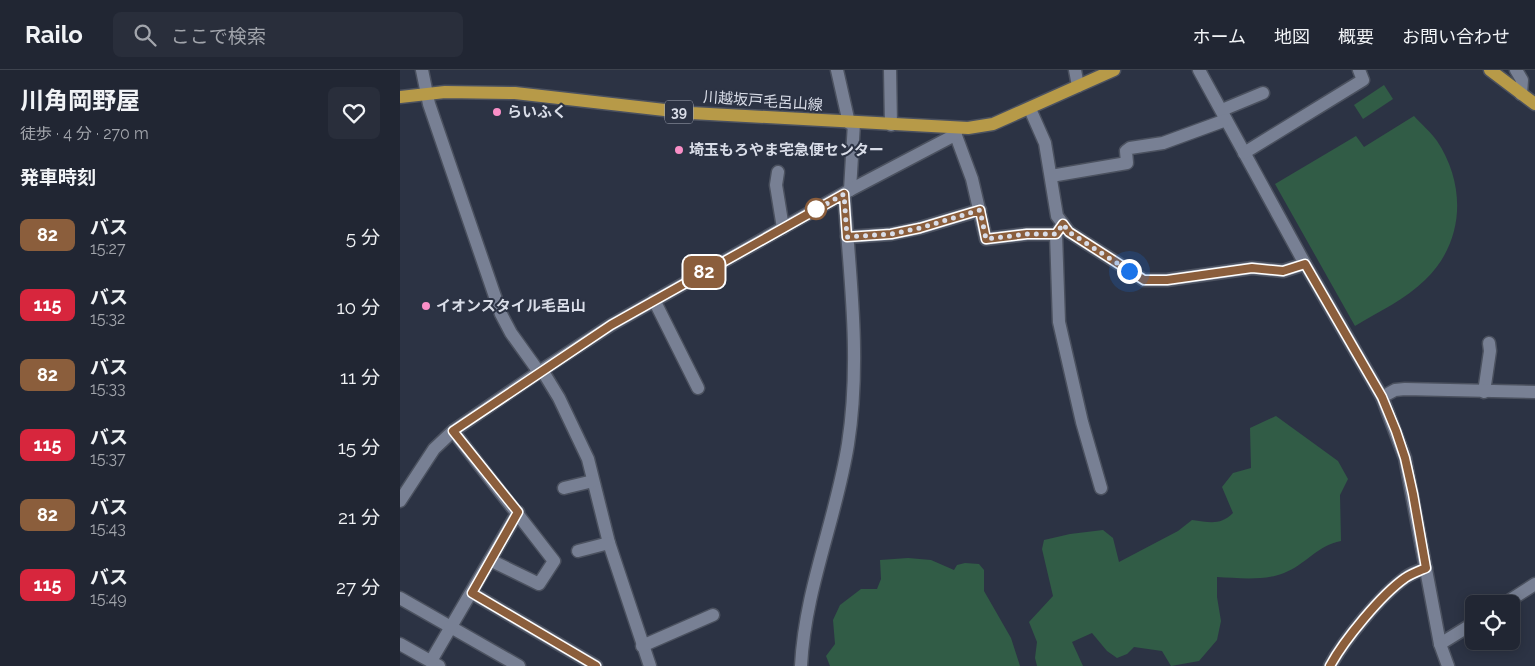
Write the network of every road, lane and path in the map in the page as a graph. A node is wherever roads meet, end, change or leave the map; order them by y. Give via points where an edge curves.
1 (422, 70) edge
2 (837, 70) edge
3 (890, 70) edge
4 (1075, 70) edge
5 (1114, 70) edge
6 (1199, 70) edge
7 (1359, 70) edge
8 (1490, 70) edge
9 (1516, 70) edge
10 (1078, 86) junction
11 (1262, 93) dead end
12 (428, 94) junction
13 (1521, 94) junction
14 (400, 97) edge
15 (1535, 104) edge
16 (1030, 109) junction
17 (1224, 115) junction
18 (852, 123) junction
19 (891, 125) junction
20 (957, 131) junction
21 (1244, 153) junction
22 (778, 172) dead end
23 (1051, 176) junction
24 (847, 192) junction
25 (980, 210) junction
26 (783, 228) junction
27 (1060, 229) junction
28 (847, 237) junction
29 (1305, 264) junction
30 (654, 300) junction
31 (1489, 343) dead end
32 (540, 371) junction
33 (698, 388) dead end
34 (1484, 392) junction
35 (1535, 392) edge
36 (1382, 397) junction
37 (453, 431) junction
38 (593, 481) junction
39 (564, 488) dead end
40 (1101, 488) dead end
41 (400, 501) edge
42 (518, 512) junction
43 (609, 543) junction
44 (578, 551) dead end
45 (490, 560) junction
46 (1426, 568) junction
47 (1535, 584) edge
48 (472, 593) junction
49 (1518, 595) edge
50 (400, 598) edge
51 (713, 615) dead end
52 (453, 627) junction
53 (1465, 629) edge
54 (400, 644) edge
55 (1440, 644) junction
56 (642, 646) junction
57 (435, 664) edge
58 (519, 666) edge
59 (596, 666) edge
60 (650, 666) edge
61 (801, 666) edge
62 (1330, 666) edge
63 (1448, 666) edge

1 - 12 street
2 - 18 street
3 - 19 street
4 - 10 street
5 - 10 main road, 川越坂戸毛呂山線 / 39
6 - 17 street
7 - 21 street via 1364,80
8 - 13 main road
9 - 13 street via 1522,80
10 - 16 main road, 川越坂戸毛呂山線 / 39
11 - 17 street
12 - 14 main road, 川越坂戸毛呂山線 / 39
12 - 18 main road, 川越坂戸毛呂山線 / 39 via 484,92 534,95 656,110
12 - 32 street via 501,314
13 - 15 main road
16 - 20 main road, 川越坂戸毛呂山線 / 39 via 993,124
16 - 23 street via 1045,143
17 - 21 street
17 - 23 street via 1163,143 1130,148 1126,151 1127,164
18 - 19 main road, 川越坂戸毛呂山線 / 39
18 - 24 street
19 - 20 main road, 川越坂戸毛呂山線 / 39
20 - 24 street
20 - 25 street
21 - 29 street
22 - 26 street via 776,185
23 - 27 street
24 - 26 street
24 - 28 street
25 - 27 street via 986,239
25 - 28 street via 891,234
26 - 30 street
27 - 29 street via 1144,280 1167,280 1252,268 1283,271
27 - 40 street via 1059,322
28 - 61 street via 854,345 853,404 834,508 806,610
29 - 36 street
30 - 32 street
30 - 33 street
31 - 34 street
32 - 37 street
32 - 38 street via 559,398 588,458
34 - 35 street
34 - 36 street via 1405,389
36 - 46 street via 1405,458
37 - 41 street via 434,449
37 - 42 street
38 - 39 street
38 - 43 street
42 - 45 street
42 - 45 street via 554,561 539,584
43 - 44 street
43 - 56 street
45 - 48 street
46 - 55 street
46 - 62 street via 1406,577 1387,594 1343,644
47 - 49 street
48 - 52 street
48 - 59 street
50 - 52 street
51 - 56 street
52 - 57 street
52 - 58 street
53 - 55 street
54 - 57 street
55 - 63 street
56 - 60 street

